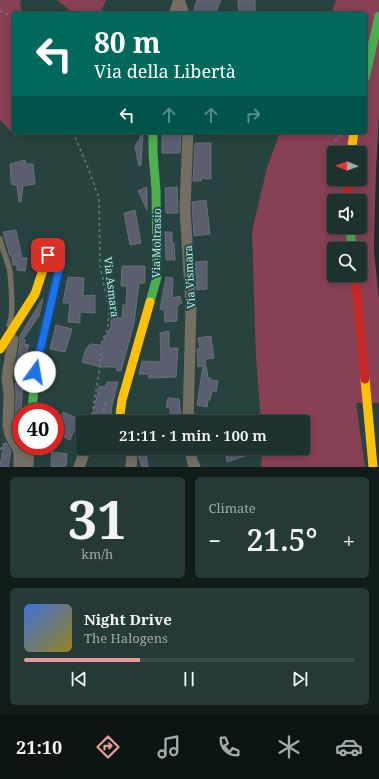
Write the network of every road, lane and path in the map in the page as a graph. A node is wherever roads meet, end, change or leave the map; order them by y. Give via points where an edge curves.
1 (179, 0) edge
2 (0, 11) edge
3 (175, 12) edge
4 (183, 12) edge
5 (12, 16) edge
6 (379, 16) edge
7 (367, 69) edge
8 (73, 134) edge
9 (153, 134) edge
10 (188, 134) edge
11 (340, 134) edge
12 (354, 134) edge
13 (331, 146) dead end
14 (352, 146) edge
15 (0, 239) edge
16 (356, 282) edge
17 (9, 336) junction
18 (0, 349) edge
19 (107, 400) dead end
20 (33, 403) edge
21 (92, 415) edge
22 (102, 415) edge
23 (119, 415) edge
24 (188, 415) edge
25 (29, 455) edge
26 (83, 455) edge
27 (131, 455) edge
28 (191, 455) edge
29 (19, 467) edge
30 (28, 467) edge
31 (79, 467) edge
32 (130, 467) edge
33 (195, 467) edge
34 (373, 467) edge

1 - 3 street
1 - 4 street
2 - 5 path
6 - 7 street
8 - 21 path, Via Asmara via 99,198 100,265 109,310
9 - 23 street, Via Moltrasio via 157,278
10 - 24 street, Via Vismara via 185,208 192,307
11 - 13 path
12 - 14 street
15 - 17 lane via 9,271 11,321 5,331
16 - 34 street
17 - 18 street
17 - 20 street via 35,294 48,255 58,251 61,254 61,261 35,372
17 - 29 street via 13,340 7,377 8,425 10,435 19,451
19 - 22 path
25 - 30 street
26 - 31 street
27 - 32 street
28 - 33 street

